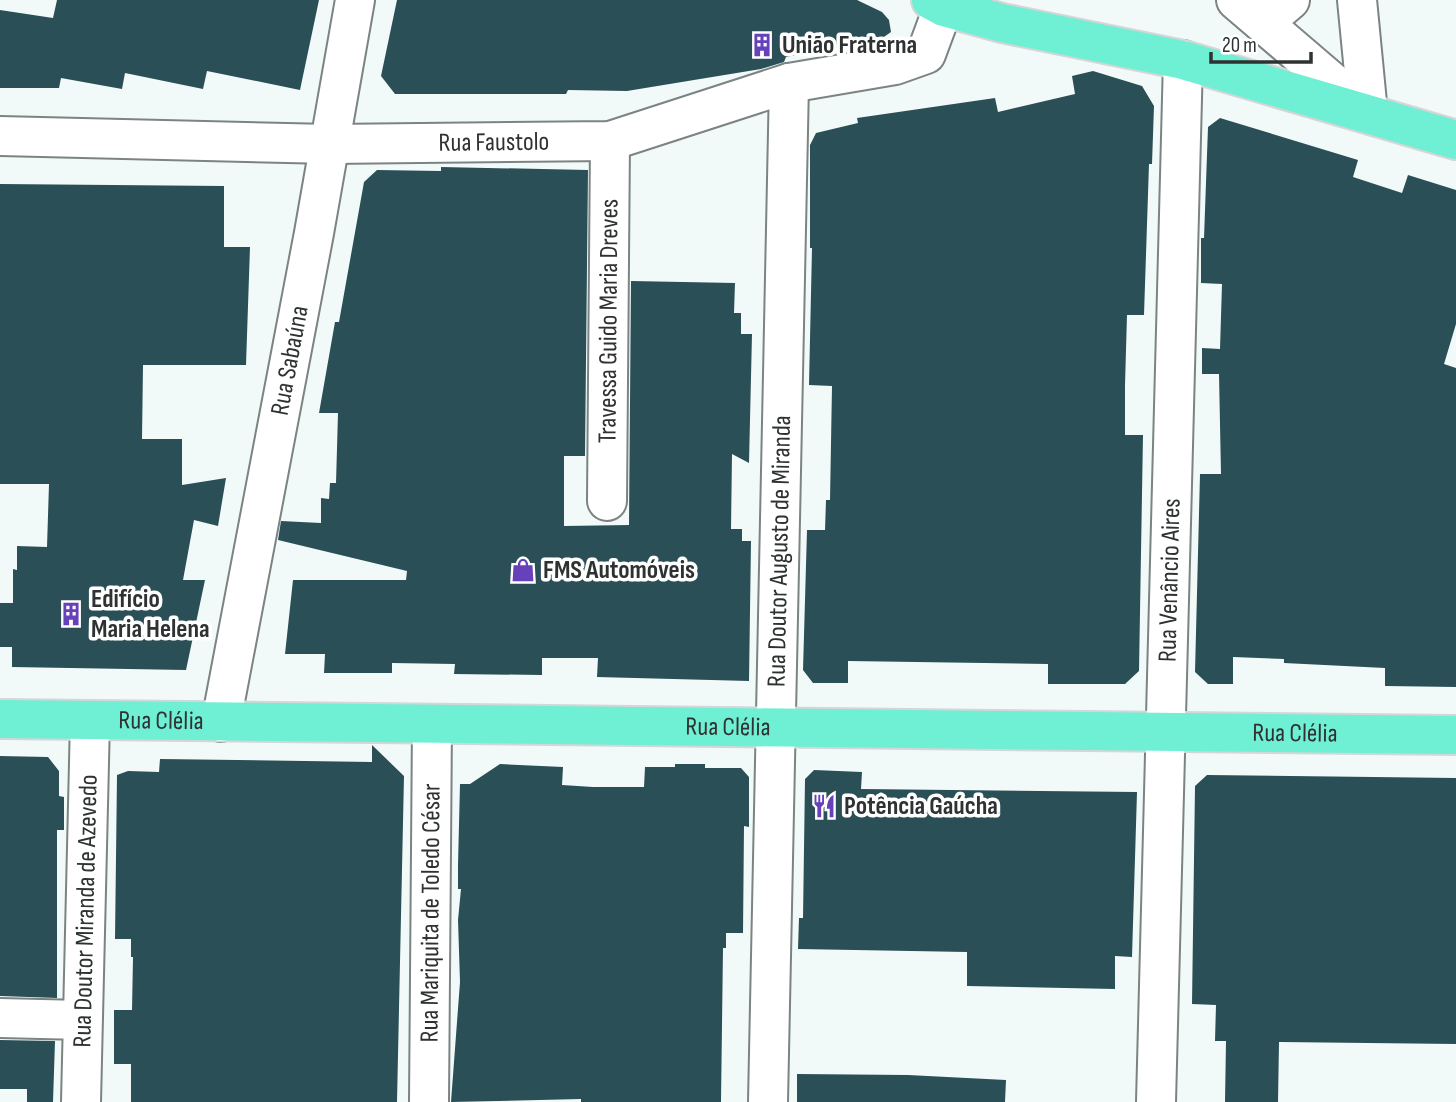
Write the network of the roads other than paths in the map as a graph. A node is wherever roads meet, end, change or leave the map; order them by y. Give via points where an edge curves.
1 (355, 0) edge
2 (1357, 0) edge
3 (940, 2) edge
4 (1263, 8) edge
5 (1183, 60) junction
6 (789, 83) junction
7 (1368, 113) junction
8 (0, 136) edge
9 (1456, 140) edge
10 (610, 141) junction
11 (330, 144) junction
12 (607, 501) dead end
13 (0, 719) edge
14 (90, 720) junction
15 (221, 722) junction
16 (432, 724) junction
17 (776, 728) junction
18 (1165, 732) junction
19 (1456, 735) edge
20 (0, 1018) edge
21 (82, 1020) junction
22 (81, 1102) edge
23 (429, 1102) edge
24 (768, 1102) edge
25 (1156, 1102) edge

1 - 11 street, Rua Sabaúna
2 - 7 street
3 - 5 main road via 1002,23
3 - 6 street, Rua Faustolo via 926,54 895,65
4 - 7 street
5 - 7 main road
5 - 18 street, Rua Venâncio Aires
6 - 10 street, Rua Faustolo
6 - 17 street, Rua Doutor Augusto de Miranda
7 - 9 main road
8 - 11 street, Rua Faustolo
10 - 11 street, Rua Faustolo
10 - 12 street, Travessa Guido Maria Dreves
11 - 15 street, Rua Sabaúna
13 - 14 main road, Rua Clélia
14 - 15 main road, Rua Clélia
14 - 21 street, Rua Doutor Miranda de Azevedo
15 - 16 main road, Rua Clélia
16 - 17 main road, Rua Clélia
16 - 23 street, Rua Mariquita de Toledo César
17 - 18 main road, Rua Clélia
17 - 24 street, Rua Doutor Augusto de Miranda
18 - 19 main road, Rua Clélia
18 - 25 street, Rua Venâncio Aires
20 - 21 street
21 - 22 street, Rua Doutor Miranda de Azevedo

